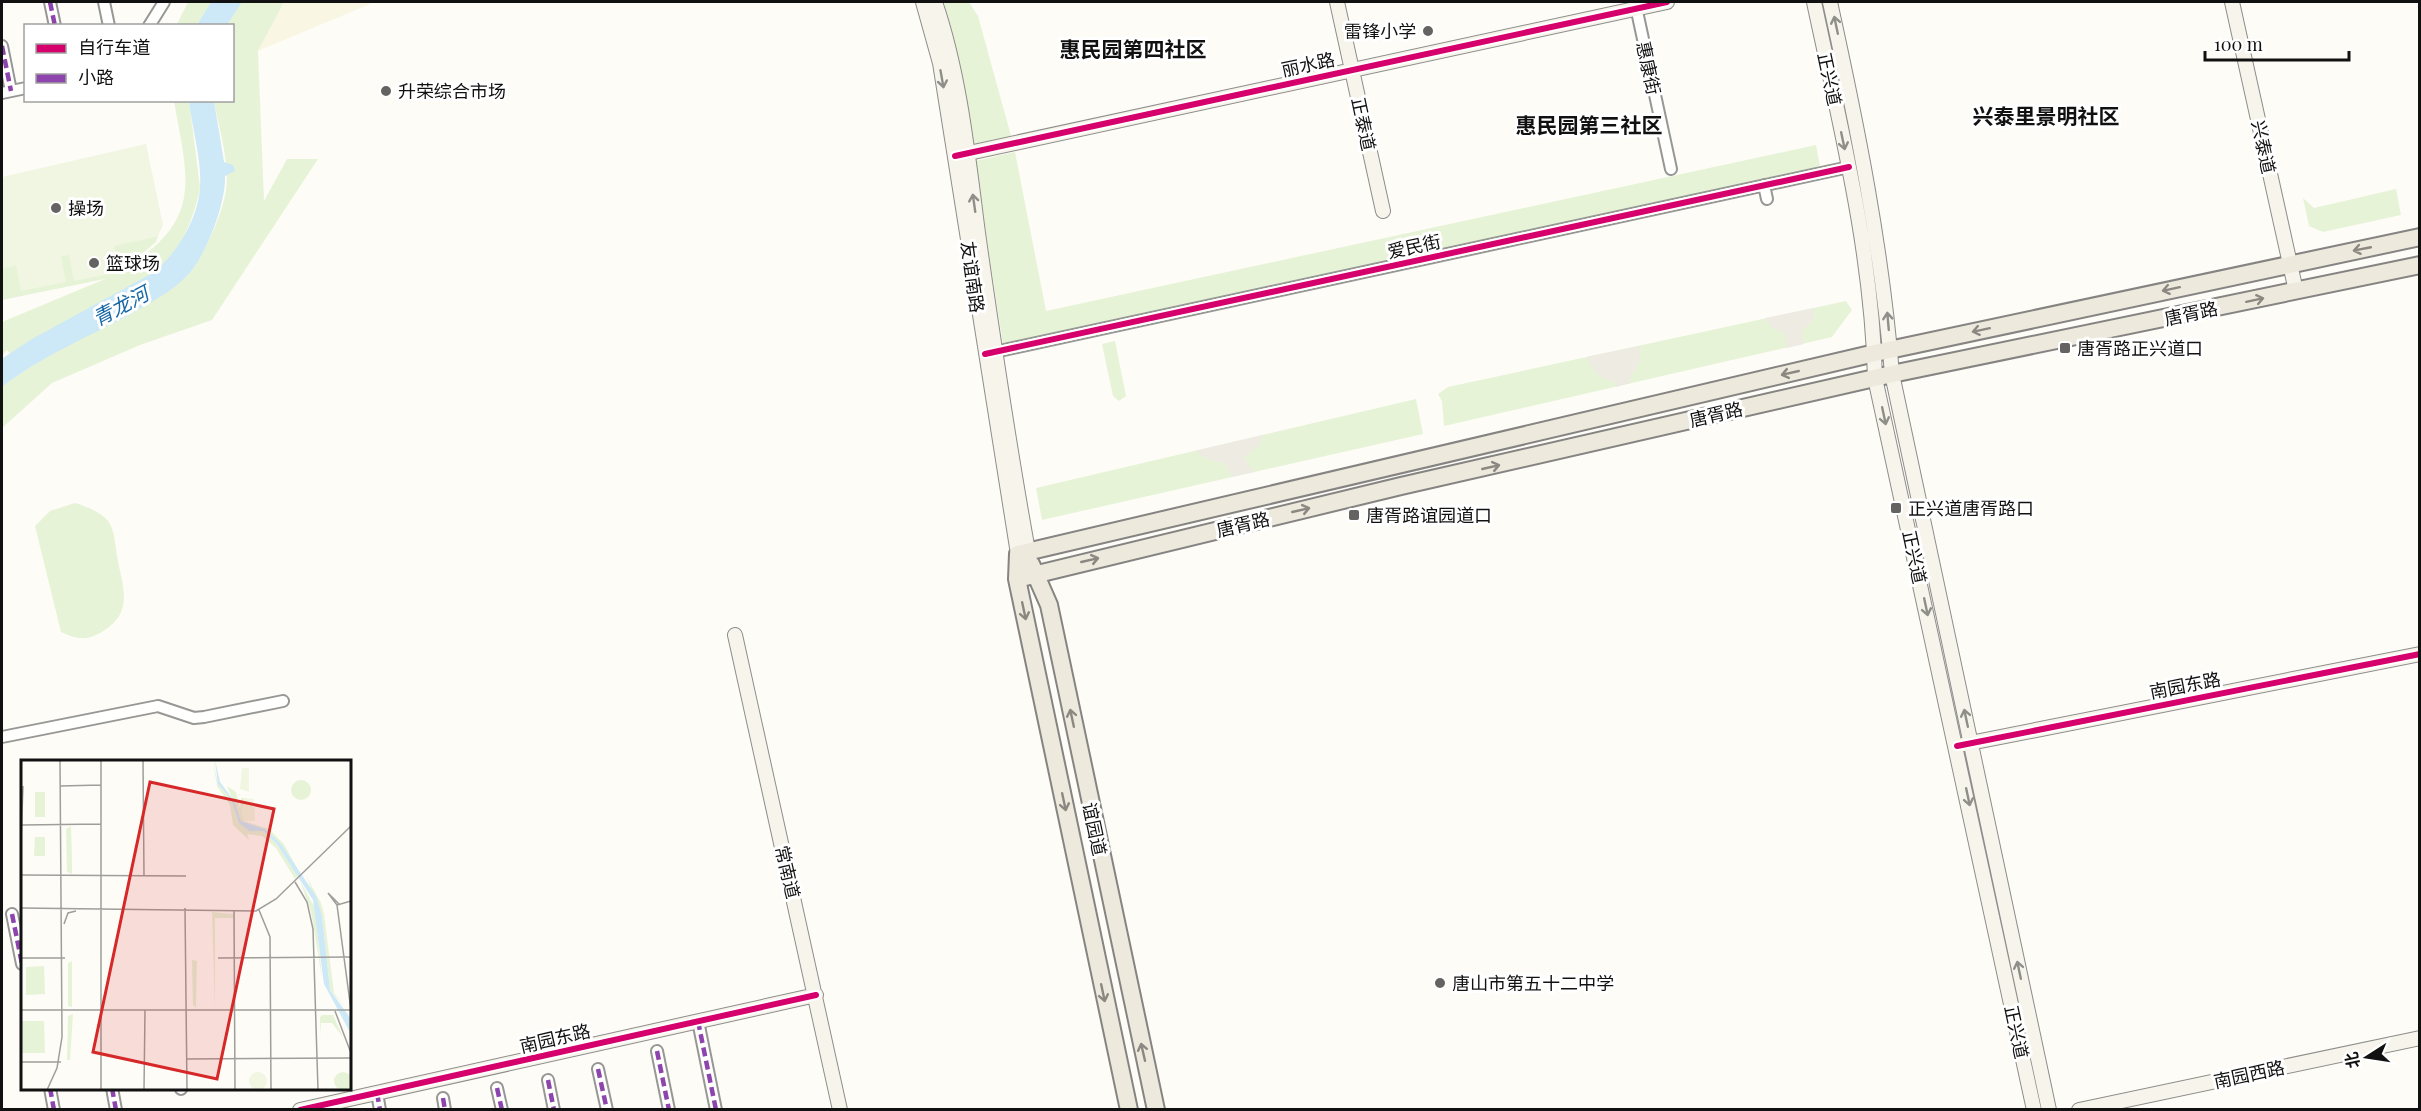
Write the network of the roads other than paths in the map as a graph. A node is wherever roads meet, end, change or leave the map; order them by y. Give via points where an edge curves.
1 (50, 2) edge
2 (104, 2) edge
3 (164, 2) edge
4 (923, 2) edge
5 (935, 2) edge
6 (1337, 2) edge
7 (1667, 2) edge
8 (1814, 2) edge
9 (1830, 2) edge
10 (2232, 2) edge
11 (2241, 2) edge
12 (1635, 5) edge
13 (55, 24) edge
14 (109, 24) edge
15 (150, 24) edge
16 (2, 46) edge
17 (1352, 70) junction
18 (24, 88) edge
19 (6, 92) edge
20 (961, 155) junction
21 (1849, 167) junction
22 (1671, 169) dead end
23 (1764, 185) junction
24 (1767, 199) dead end
25 (1383, 211) dead end
26 (2420, 237) edge
27 (2293, 263) junction
28 (2420, 265) edge
29 (2301, 290) junction
30 (1882, 352) junction
31 (990, 353) junction
32 (1892, 374) junction
33 (1875, 378) junction
34 (1023, 553) junction
35 (1034, 574) junction
36 (1017, 579) junction
37 (735, 635) dead end
38 (2420, 654) edge
39 (283, 701) dead end
40 (2, 737) edge
41 (1972, 743) junction
42 (1957, 746) junction
43 (12, 914) dead end
44 (21, 959) edge
45 (816, 995) junction
46 (698, 1022) junction
47 (2420, 1038) edge
48 (657, 1051) dead end
49 (598, 1069) dead end
50 (548, 1080) dead end
51 (497, 1089) dead end
52 (50, 1090) edge
53 (112, 1090) edge
54 (377, 1093) junction
55 (54, 1110) edge
56 (116, 1110) edge
57 (300, 1110) edge
58 (380, 1110) edge
59 (502, 1110) edge
60 (554, 1110) edge
61 (607, 1110) edge
62 (669, 1110) edge
63 (716, 1110) edge
64 (840, 1110) edge
65 (1129, 1110) edge
66 (1156, 1110) edge
67 (2034, 1110) edge
68 (2049, 1110) edge
69 (2079, 1110) edge

1 - 13 street
2 - 14 street
3 - 15 street
4 -> 20 street, 友谊南路
5 - 20 street, 友谊南路 via 951,62
6 - 17 street, 正泰道
7 - 12 street, 丽水路
8 -> 21 street, 正兴道
30 -> 9 street, 正兴道 via 1889,317 1860,139
10 - 27 street, 兴泰道
11 - 27 street, 兴泰道
12 - 17 street, 丽水路
12 - 22 street, 惠康街
16 - 19 street
17 - 20 street, 丽水路
17 - 25 street, 正泰道
18 - 19 street
20 - 31 street, 友谊南路
21 - 23 street, 爱民街
21 - 30 street, 正兴道 via 1872,320
23 - 24 street
23 - 31 street, 爱民街
26 -> 27 main road, 唐胥路
27 - 29 street, 兴泰道
27 -> 30 main road, 唐胥路
28 - 29 main road, 唐胥路
32 -> 29 main road, 唐胥路
30 - 32 street, 正兴道
30 - 33 street, 正兴道
30 -> 34 main road, 唐胥路
31 - 34 street, 友谊南路
32 - 33 main road, 唐胥路
41 -> 32 street, 正兴道
35 -> 33 main road, 唐胥路
33 -> 42 street, 正兴道
34 - 35 main road, 谊园道
34 - 36 main road, 谊园道
35 - 36 main road, 唐胥路
66 -> 35 main road, 谊园道 via 1049,605
36 -> 65 main road, 谊园道
37 - 45 street, 常南道
38 - 41 street, 南园东路
39 - 40 street via 194,718 158,706
41 - 42 street, 南园东路
68 -> 41 street, 正兴道
42 -> 67 street, 正兴道
43 - 44 street
45 - 46 street, 南园东路
45 - 64 street, 常南道
46 - 54 street, 南园东路
46 - 63 street
47 - 69 street, 南园西路
48 - 62 street
49 - 61 street
50 - 60 street
51 - 59 street
52 - 55 street
53 - 56 street
54 - 57 street, 南园东路
54 - 58 street

